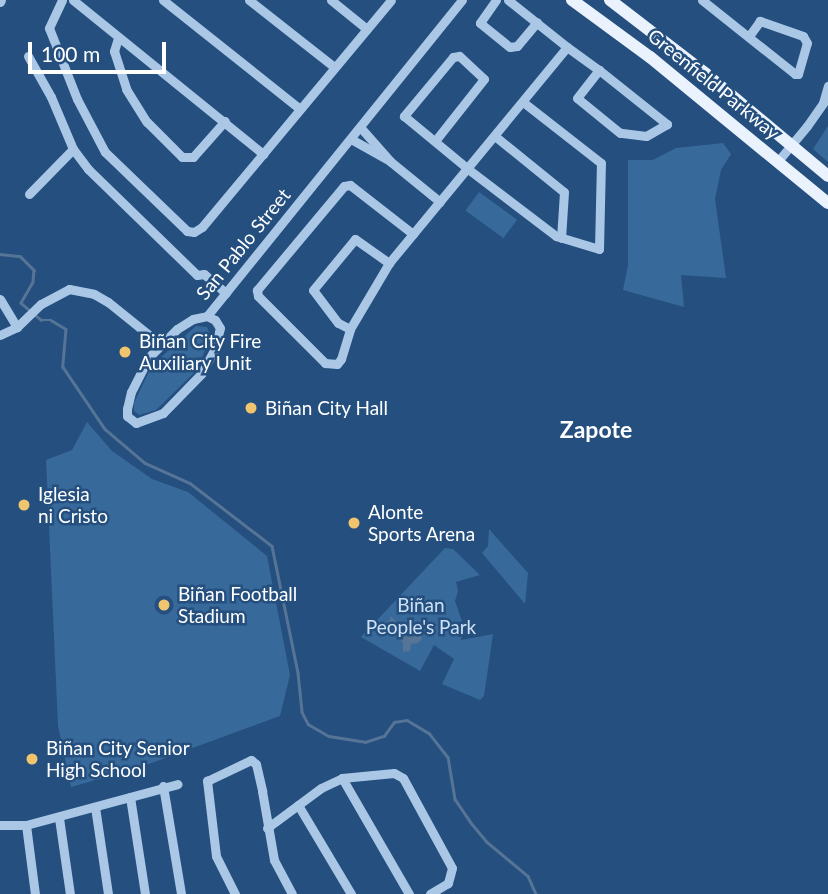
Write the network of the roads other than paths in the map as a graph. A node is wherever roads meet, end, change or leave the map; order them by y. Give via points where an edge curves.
1 (62, 0) edge
2 (73, 0) edge
3 (163, 0) edge
4 (249, 0) edge
5 (331, 0) edge
6 (391, 0) edge
7 (462, 0) edge
8 (496, 0) edge
9 (508, 0) edge
10 (572, 0) edge
11 (610, 0) edge
12 (702, 0) edge
13 (720, 0) edge
14 (715, 11) junction
15 (537, 22) junction
16 (367, 29) junction
17 (749, 37) junction
18 (118, 38) junction
19 (568, 47) junction
20 (28, 56) dead end
21 (334, 67) junction
22 (599, 70) junction
23 (828, 86) edge
24 (523, 102) junction
25 (300, 109) junction
26 (225, 121) junction
27 (360, 127) junction
28 (496, 137) junction
29 (351, 139) junction
30 (435, 141) junction
31 (791, 145) junction
32 (73, 149) junction
33 (263, 154) junction
34 (778, 161) junction
35 (391, 162) junction
36 (468, 170) junction
37 (828, 176) edge
38 (29, 194) dead end
39 (440, 202) junction
40 (828, 203) edge
41 (413, 234) junction
42 (561, 239) junction
43 (389, 262) junction
44 (226, 293) junction
45 (0, 299) edge
46 (208, 316) junction
47 (21, 324) junction
48 (349, 329) junction
49 (0, 335) edge
50 (160, 344) junction
51 (342, 778) junction
52 (178, 784) dead end
53 (163, 786) junction
54 (130, 797) junction
55 (299, 805) junction
56 (95, 807) junction
57 (59, 818) junction
58 (0, 825) edge
59 (26, 825) junction
60 (267, 828) junction
61 (35, 894) edge
62 (70, 894) edge
63 (108, 894) edge
64 (145, 894) edge
65 (181, 894) edge
66 (235, 894) edge
67 (292, 894) edge
68 (351, 894) edge
69 (409, 894) edge
70 (430, 894) edge

1 - 33 street via 49,29 77,99 105,152 187,231 202,228
2 - 18 street
3 - 25 street
4 - 21 street
5 - 16 street
6 - 16 street
7 - 27 street, San Pablo Street
8 - 15 street via 480,23 510,47 517,47
9 - 15 street
10 - 34 main road, Greenfield Parkway
11 - 31 main road, Greenfield Parkway
12 - 14 street
13 - 14 street
14 - 17 street
15 - 19 street
16 - 21 street
17 - 17 street via 760,21 803,36 807,43 795,74
18 - 26 street
18 - 26 street via 114,51 126,89 147,122 182,157 193,157
19 - 22 street
19 - 24 street
20 - 32 street
21 - 25 street
22 - 22 street via 609,78 667,124 646,136 620,133 577,98
23 - 31 street via 823,103
24 - 28 street
24 - 42 street via 601,163 600,249
25 - 33 street
26 - 33 street
27 - 29 street, San Pablo Street
27 - 35 street
28 - 36 street
28 - 42 street via 564,192
29 - 35 street
29 - 44 street, San Pablo Street
30 - 30 street via 484,79 459,56 453,57 404,116
30 - 36 street
31 - 34 street
31 - 37 main road, Greenfield Parkway
32 - 38 street
32 - 44 street via 88,170 197,275 204,274
34 - 40 main road, Greenfield Parkway
35 - 39 street
36 - 39 street
36 - 42 street
39 - 41 street
41 - 43 street
41 - 48 street via 350,185 344,186 257,290 325,363 337,364 341,359
43 - 48 street
43 - 48 street via 355,239 313,290 338,323
44 - 46 street, San Pablo Street
45 - 47 street
46 - 50 street, San Pablo Street via 193,319
46 - 50 street, San Pablo Street via 220,328 214,350 186,393 163,413 136,423 127,416 131,392
47 - 49 street
47 - 50 street via 41,304 69,289 94,294
51 - 55 street
51 - 69 street
51 - 70 street via 394,773 403,778 452,868 448,883
52 - 53 street
53 - 54 street
53 - 65 street
54 - 56 street
54 - 64 street
55 - 60 street
55 - 68 street
56 - 57 street
56 - 63 street
57 - 59 street
57 - 62 street
58 - 59 street
59 - 61 street
60 - 66 street via 256,764 251,760 207,781 216,856
60 - 67 street via 274,860

